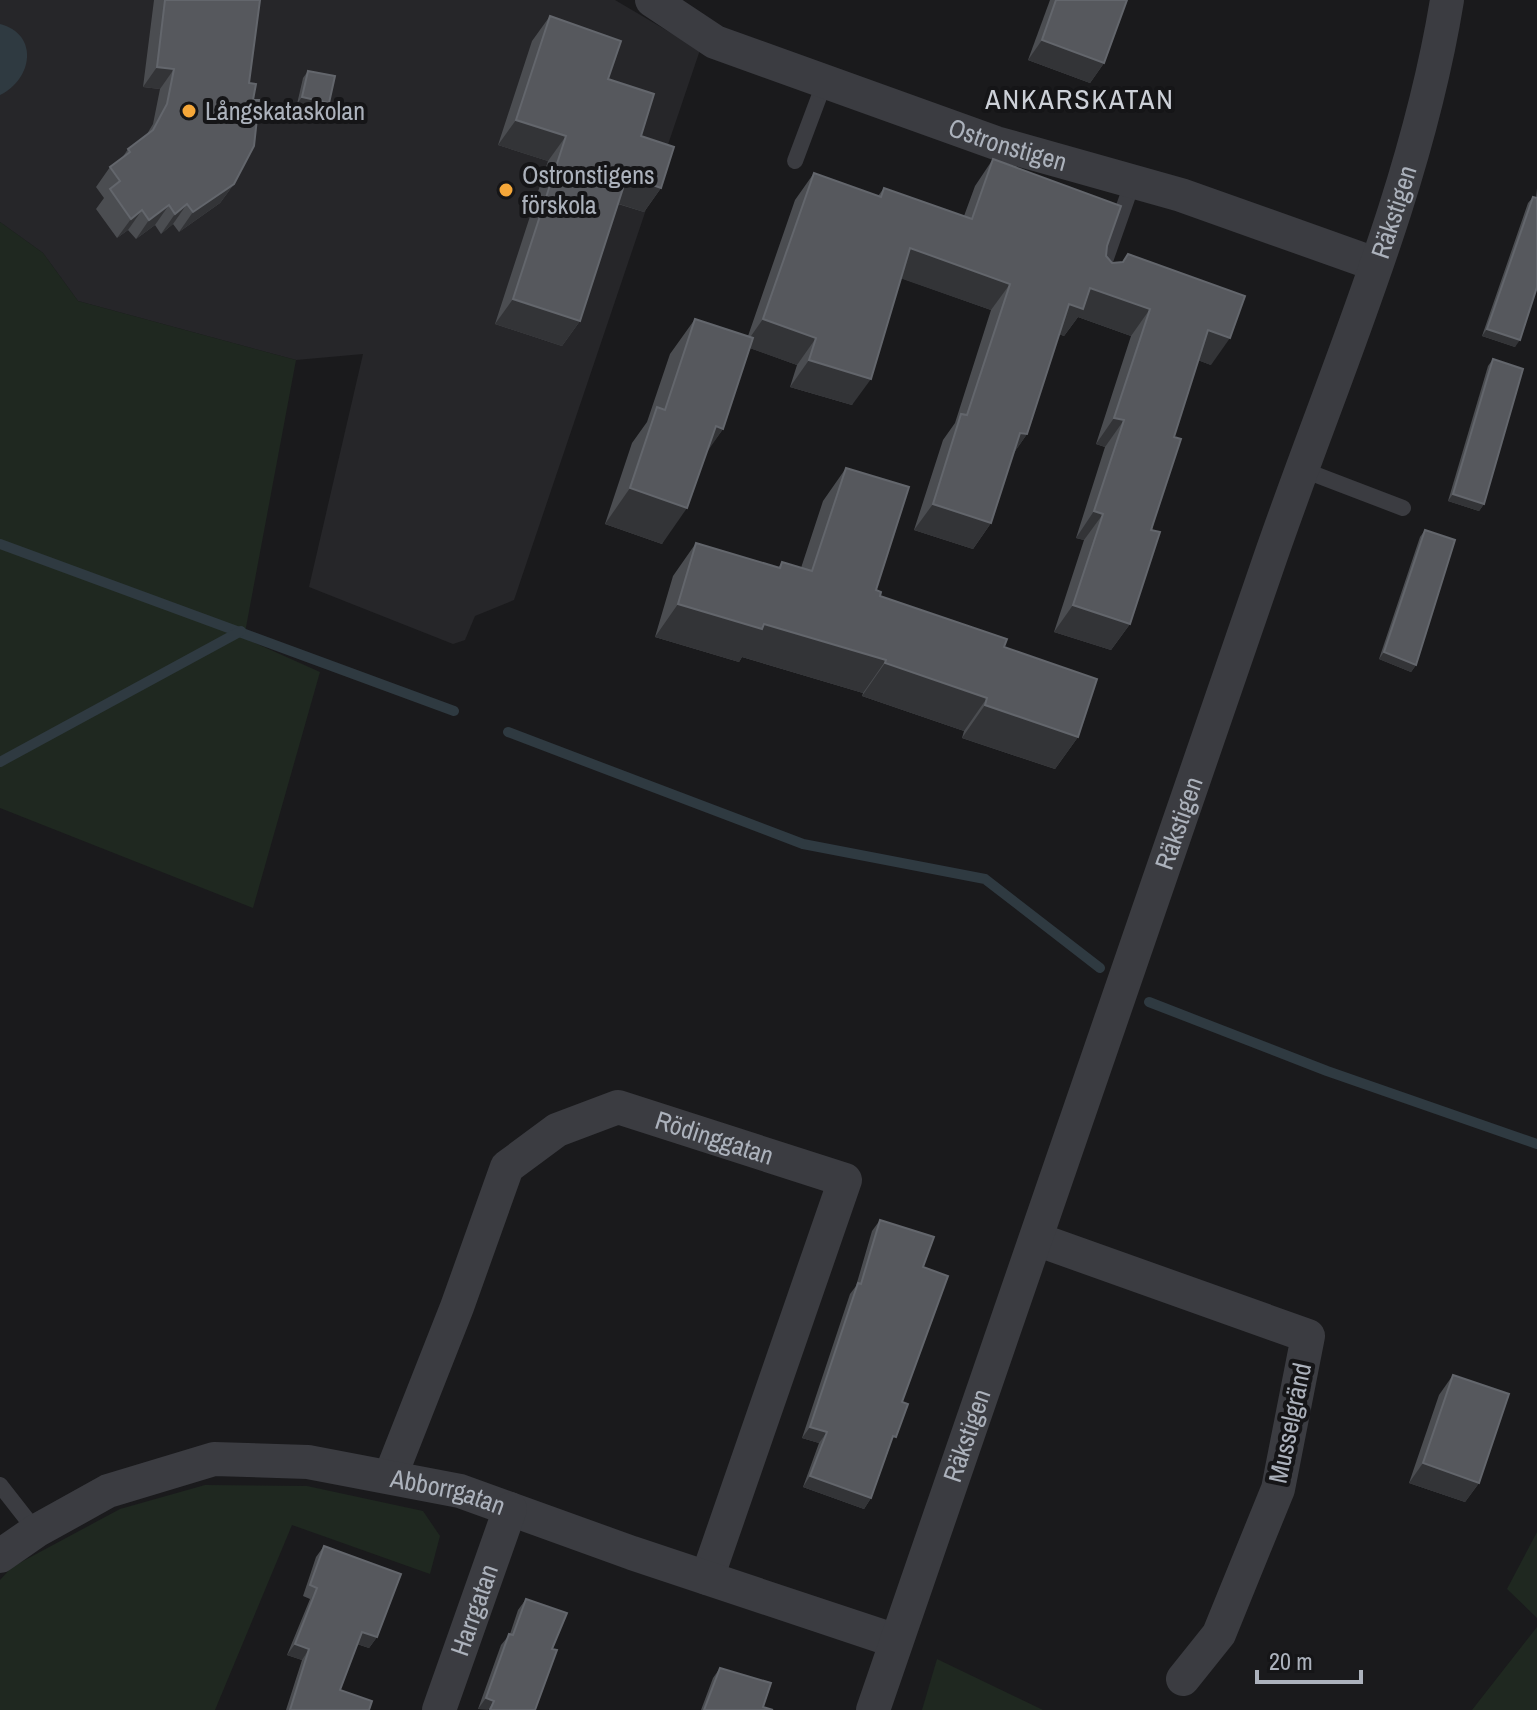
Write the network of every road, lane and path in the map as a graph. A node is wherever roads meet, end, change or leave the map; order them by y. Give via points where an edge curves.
1 (652, 0) edge
2 (1447, 0) edge
3 (825, 81) junction
4 (795, 161) dead end
5 (1133, 181) junction
6 (1375, 264) junction
7 (1098, 280) edge
8 (1301, 469) junction
9 (1403, 508) dead end
10 (1036, 1239) junction
11 (390, 1477) junction
12 (0, 1485) edge
13 (510, 1509) junction
14 (36, 1531) junction
15 (0, 1556) edge
16 (707, 1578) junction
17 (896, 1641) junction
18 (1183, 1679) dead end
19 (439, 1710) edge
20 (873, 1710) edge

1 - 3 street, Ostronstigen via 715,42
2 - 6 street, Räkstigen via 1398,202
3 - 4 lane
3 - 5 street, Ostronstigen via 996,143
5 - 6 street, Ostronstigen
5 - 7 lane
6 - 8 street, Räkstigen
8 - 9 lane
8 - 10 street, Räkstigen
10 - 17 street, Räkstigen
10 - 18 street, Musselgränd via 1308,1336 1278,1489 1219,1634
11 - 13 street, Abborrgatan via 460,1491
11 - 14 street, Abborrgatan via 308,1462 214,1459 108,1491
11 - 16 street, Rödinggatan via 507,1167 557,1130 618,1107 648,1116 845,1180
12 - 14 lane
13 - 16 street, Abborrgatan
13 - 19 street, Harrgatan
14 - 15 street, Abborrgatan
16 - 17 street, Abborrgatan
17 - 20 street, Räkstigen

